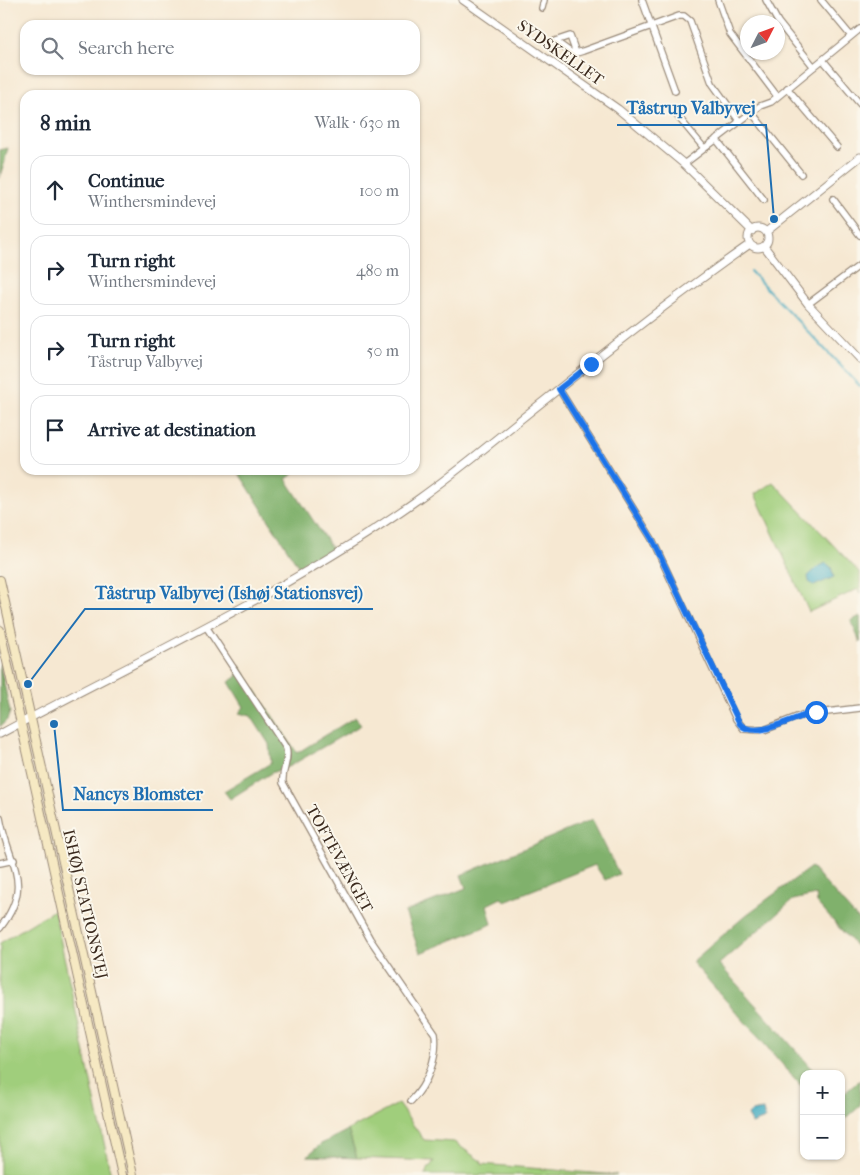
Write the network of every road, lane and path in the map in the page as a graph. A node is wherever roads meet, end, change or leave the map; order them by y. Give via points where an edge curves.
1 (463, 0) edge
2 (544, 0) edge
3 (642, 0) edge
4 (718, 0) edge
5 (766, 0) edge
6 (821, 0) edge
7 (542, 8) dead end
8 (652, 26) junction
9 (859, 31) edge
10 (851, 36) junction
11 (576, 53) dead end
12 (823, 60) junction
13 (814, 67) junction
14 (787, 88) junction
15 (675, 91) dead end
16 (777, 96) junction
17 (860, 104) edge
18 (675, 113) dead end
19 (752, 113) junction
20 (740, 122) junction
21 (716, 139) junction
22 (837, 147) dead end
23 (704, 148) junction
24 (860, 157) edge
25 (684, 164) junction
26 (801, 174) dead end
27 (833, 199) dead end
28 (764, 200) dead end
29 (752, 231) junction
30 (766, 232) junction
31 (860, 235) edge
32 (750, 244) junction
33 (764, 246) junction
34 (860, 265) edge
35 (808, 304) junction
36 (860, 359) edge
37 (559, 389) junction
38 (0, 580) edge
39 (207, 628) junction
40 (0, 630) edge
41 (860, 708) edge
42 (30, 716) junction
43 (21, 722) junction
44 (0, 734) edge
45 (0, 818) edge
46 (14, 860) junction
47 (0, 862) edge
48 (0, 928) edge
49 (411, 1101) dead end
50 (122, 1175) edge
51 (132, 1175) edge

1 - 25 street, SYDSKELLET via 584,84
2 - 7 street
3 - 8 street
4 - 16 street via 730,34
5 - 13 street via 778,22
6 - 10 street
8 - 11 street
8 - 15 street
8 - 20 street via 679,16 687,18 712,83
9 - 10 street
10 - 12 street
12 - 13 street
12 - 17 street
13 - 14 street
14 - 16 street
14 - 22 street
16 - 19 street
18 - 23 street
19 - 20 street
19 - 26 street
20 - 21 street
21 - 23 street
21 - 28 street
23 - 25 street
24 - 30 street
25 - 29 street, SYDSKELLET
27 - 31 street
29 - 30 street via 759,228
29 - 32 street via 748,236
30 - 33 street
32 - 33 street via 755,248
32 - 37 street via 671,299
33 - 35 street
34 - 35 street
35 - 36 street
37 - 39 street via 418,500 338,552
37 - 41 street via 652,539 744,729 764,730 809,713
38 - 42 main road, ISHØJ STATIONSVEJ
39 - 42 street
39 - 49 street, TOFTEVÆNGET via 286,748 282,783 342,892 435,1034 427,1082
40 - 43 main road, ISHØJ STATIONSVEJ
42 - 43 street
42 - 51 main road, ISHØJ STATIONSVEJ
43 - 44 street
43 - 50 main road, ISHØJ STATIONSVEJ
45 - 46 street
46 - 47 street
46 - 48 street via 18,880 16,900

